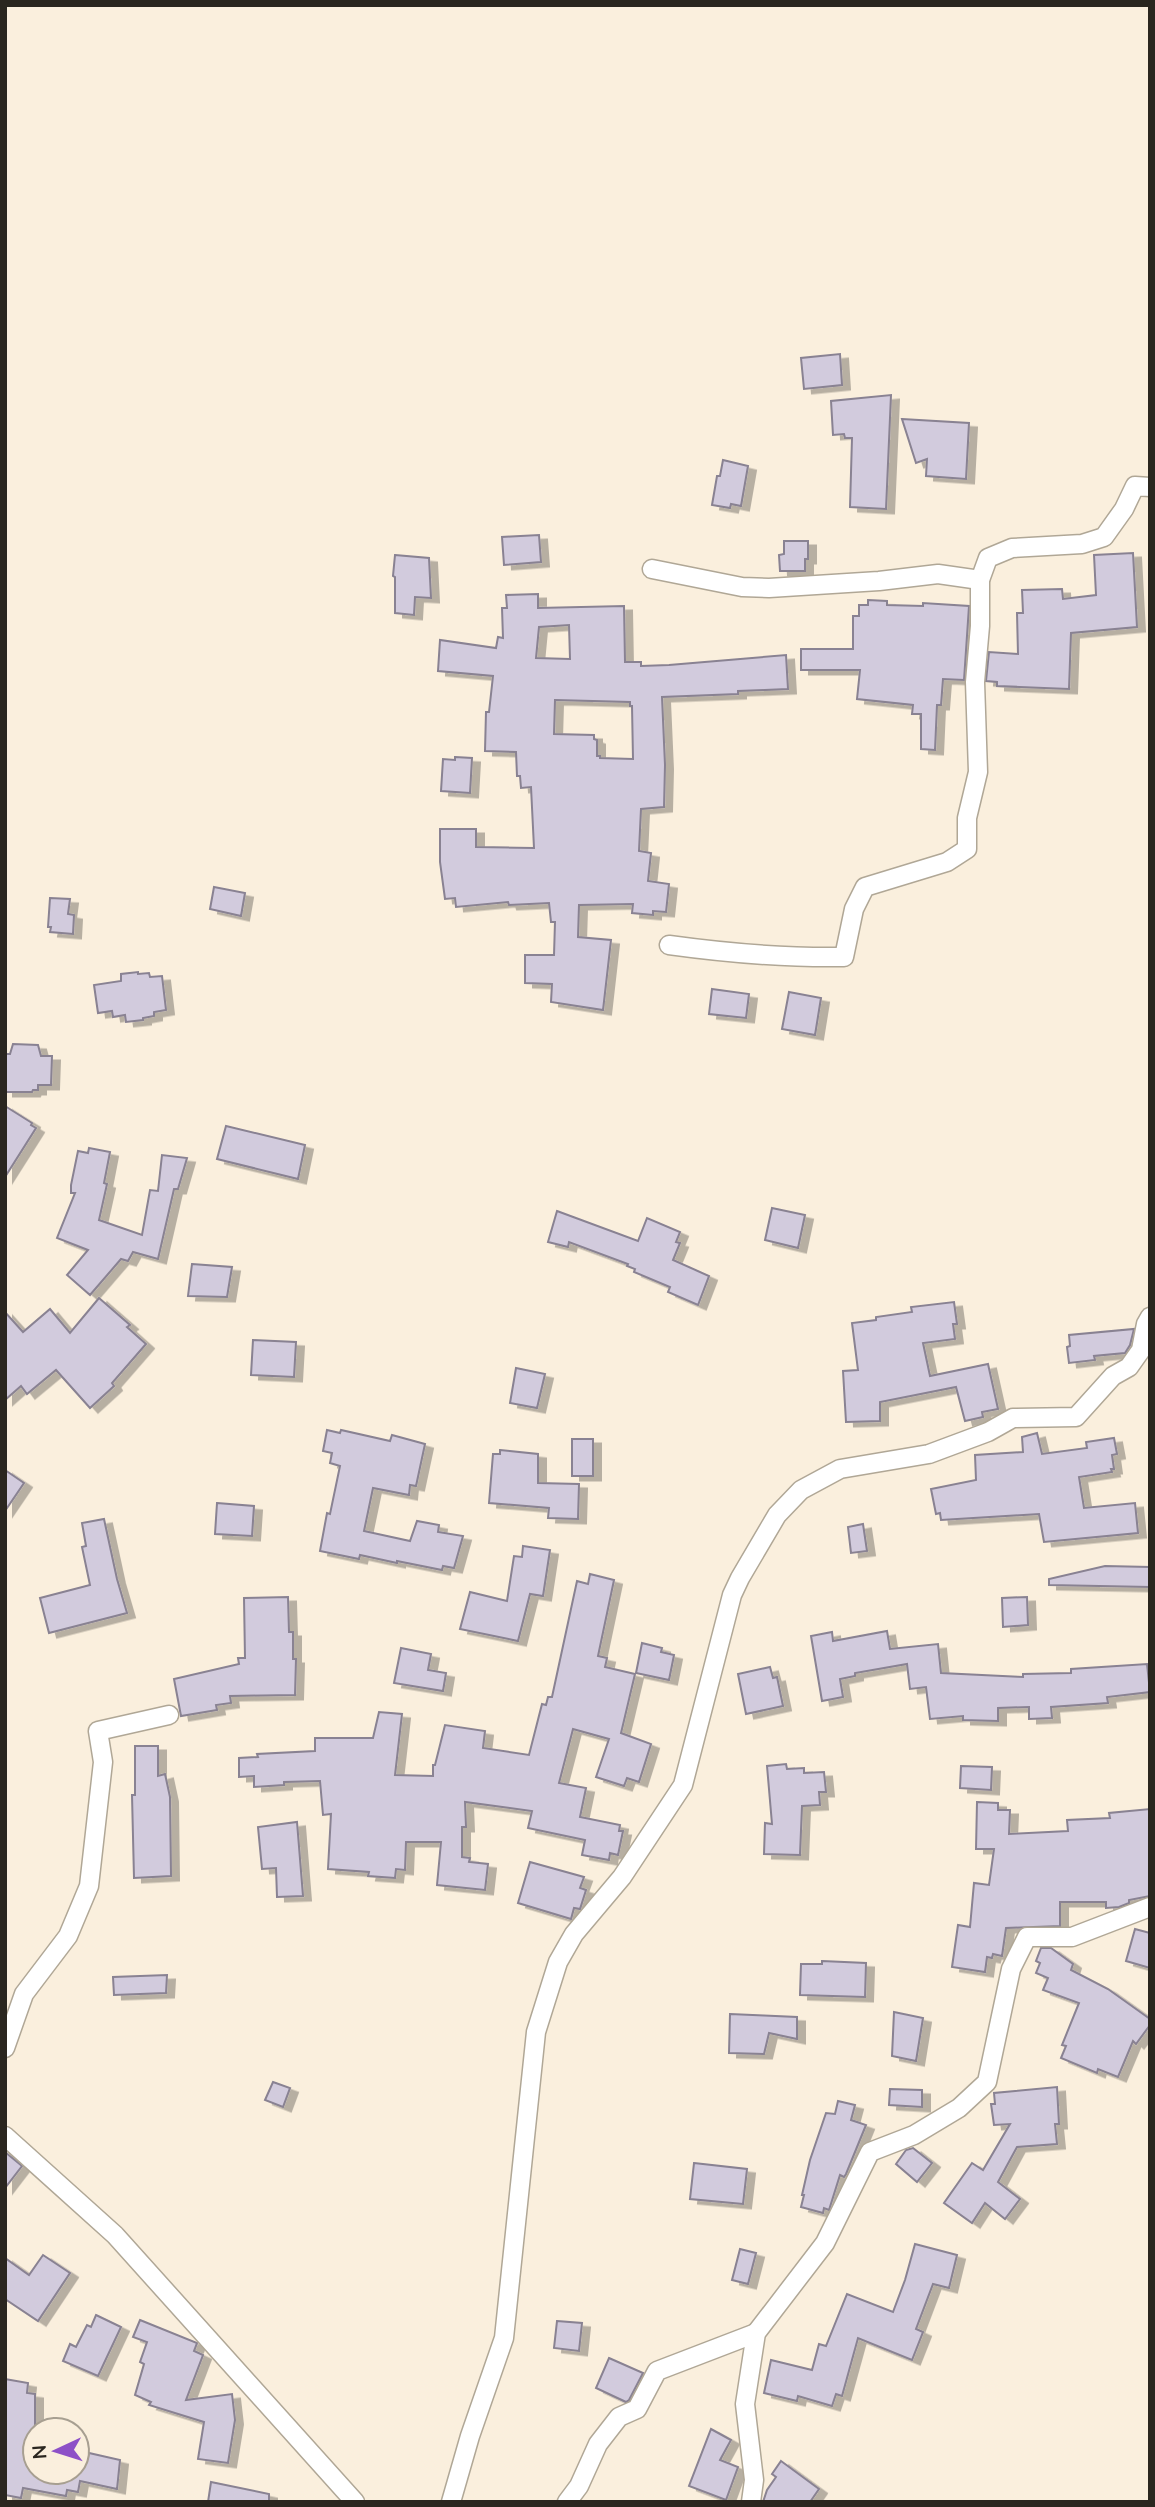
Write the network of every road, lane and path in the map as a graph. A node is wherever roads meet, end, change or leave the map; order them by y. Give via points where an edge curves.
1 (1150, 487) edge
2 (652, 569) dead end
3 (980, 580) junction
4 (669, 945) dead end
5 (1150, 1317) edge
6 (169, 1715) dead end
7 (1150, 1907) edge
8 (5, 2048) edge
9 (5, 2136) edge
10 (756, 2333) junction
11 (355, 2502) edge
12 (451, 2502) edge
13 (567, 2502) edge
14 (751, 2502) edge

1 - 3 street via 1135,486 1104,537 1082,544 1012,548 988,558
2 - 3 street via 769,588 938,574
3 - 4 street via 975,682 978,772 967,818 967,849 947,862 865,887 854,909 844,957 768,957
5 - 12 street via 1142,1350 1076,1417 1013,1418 929,1454 840,1469 802,1490 777,1515 733,1595 683,1785 558,1962 536,2032 504,2338
6 - 8 street via 98,1731 103,1762 89,1886 68,1936 24,1994
7 - 10 street via 1072,1937 1027,1937 1011,1969 987,2082 959,2108 914,2135 870,2152 825,2243
9 - 11 street via 121,2242
10 - 13 street via 657,2371 637,2409 619,2417 598,2444
10 - 14 street via 745,2404 754,2480

